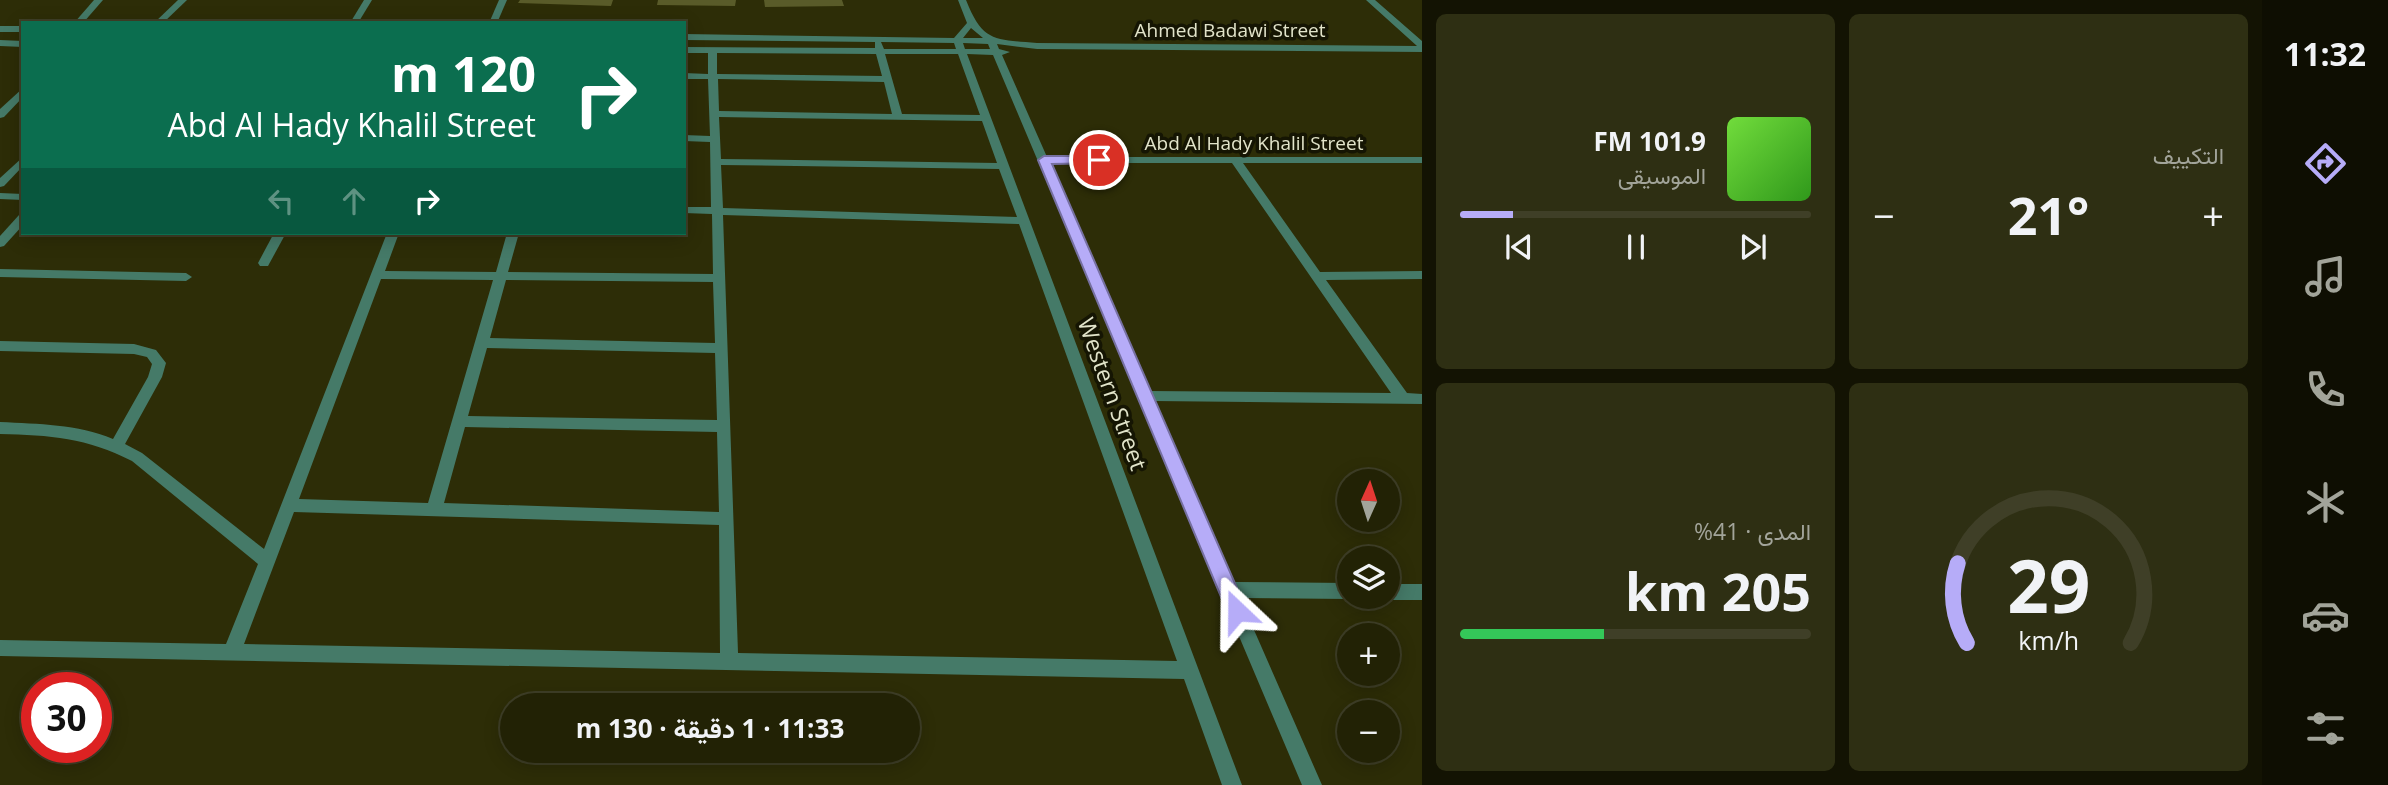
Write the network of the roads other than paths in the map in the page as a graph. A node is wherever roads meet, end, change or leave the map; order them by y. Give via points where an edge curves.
1 (99, 0) edge
2 (183, 0) edge
3 (368, 0) edge
4 (503, 0) edge
5 (962, 0) edge
6 (1370, 0) edge
7 (80, 21) edge
8 (160, 21) edge
9 (355, 21) edge
10 (494, 21) edge
11 (971, 23) junction
12 (0, 29) edge
13 (21, 29) edge
14 (686, 37) edge
15 (876, 40) junction
16 (957, 40) junction
17 (0, 43) edge
18 (21, 44) edge
19 (994, 47) junction
20 (1422, 48) edge
21 (686, 50) edge
22 (712, 50) junction
23 (880, 53) junction
24 (961, 53) junction
25 (686, 76) edge
26 (712, 76) junction
27 (888, 79) junction
28 (21, 93) edge
29 (3, 110) edge
30 (713, 114) junction
31 (898, 117) junction
32 (984, 118) junction
33 (686, 138) edge
34 (714, 139) junction
35 (1044, 160) junction
36 (1235, 160) junction
37 (1422, 160) edge
38 (21, 162) edge
39 (715, 162) junction
40 (1004, 166) junction
41 (0, 184) edge
42 (0, 196) edge
43 (21, 197) edge
44 (686, 210) edge
45 (718, 211) junction
46 (21, 220) edge
47 (1025, 221) junction
48 (279, 235) edge
49 (392, 235) edge
50 (512, 235) edge
51 (0, 243) edge
52 (264, 263) dead end
53 (0, 273) edge
54 (376, 275) junction
55 (1422, 275) edge
56 (499, 276) junction
57 (1316, 276) junction
58 (186, 277) dead end
59 (718, 278) junction
60 (483, 342) junction
61 (0, 346) edge
62 (721, 348) junction
63 (1145, 396) junction
64 (1403, 399) junction
65 (1422, 399) edge
66 (461, 421) junction
67 (724, 426) junction
68 (0, 428) edge
69 (117, 446) junction
70 (289, 505) junction
71 (434, 510) junction
72 (727, 519) junction
73 (268, 562) junction
74 (1228, 590) junction
75 (1337, 591) edge
76 (1400, 592) edge
77 (1422, 592) edge
78 (0, 648) edge
79 (232, 652) junction
80 (729, 662) junction
81 (1189, 670) junction
82 (1232, 785) edge
83 (1312, 785) edge

1 - 7 street
2 - 8 street
3 - 9 street
4 - 10 street
5 - 11 street, Western Street
6 - 20 street
11 - 16 street
11 - 19 street, Western Street
12 - 13 street
14 - 15 street, Ahmed Badawi Street
15 - 16 street, Ahmed Badawi Street
15 - 23 street
16 - 19 street, Ahmed Badawi Street
16 - 24 street, Western Street
17 - 18 street
19 - 20 street, Ahmed Badawi Street
19 - 24 street, Ahmed Badawi Street
19 - 35 street, Western Street
21 - 22 street, Ahmed Badawi Street
22 - 23 street, Ahmed Badawi Street
22 - 26 street
23 - 24 street, Ahmed Badawi Street
23 - 27 street
24 - 32 street, Western Street
25 - 26 street
26 - 27 street
26 - 30 street
27 - 31 street
28 - 29 street
30 - 31 street
30 - 34 street
31 - 32 street
32 - 40 street, Western Street
33 - 34 street
34 - 39 street
35 - 36 street, Abd Al Hady Khalil Street
35 - 63 street, Western Street
36 - 37 street, Abd Al Hady Khalil Street
36 - 57 street
38 - 41 street
39 - 40 street
39 - 45 street
40 - 47 street, Western Street
42 - 43 street
44 - 45 street
45 - 47 street
45 - 59 street
46 - 51 street
47 - 81 street, Western Street
48 - 52 street
49 - 54 street
50 - 56 street
53 - 58 street
54 - 56 street
54 - 70 street
55 - 57 street
56 - 59 street
56 - 60 street
57 - 64 street
59 - 62 street
60 - 62 street
60 - 66 street
61 - 69 street via 151,353 159,363 155,377
62 - 67 street
63 - 64 street
63 - 74 street, Western Street
64 - 65 street
66 - 67 street
66 - 71 street
67 - 72 street
68 - 69 street via 72,431
69 - 73 street
70 - 71 street
70 - 73 street
71 - 72 street
72 - 80 street
73 - 79 street
74 - 75 street
74 - 83 street, Western Street
76 - 77 street
78 - 79 street
79 - 80 street
80 - 81 street
81 - 82 street, Western Street

